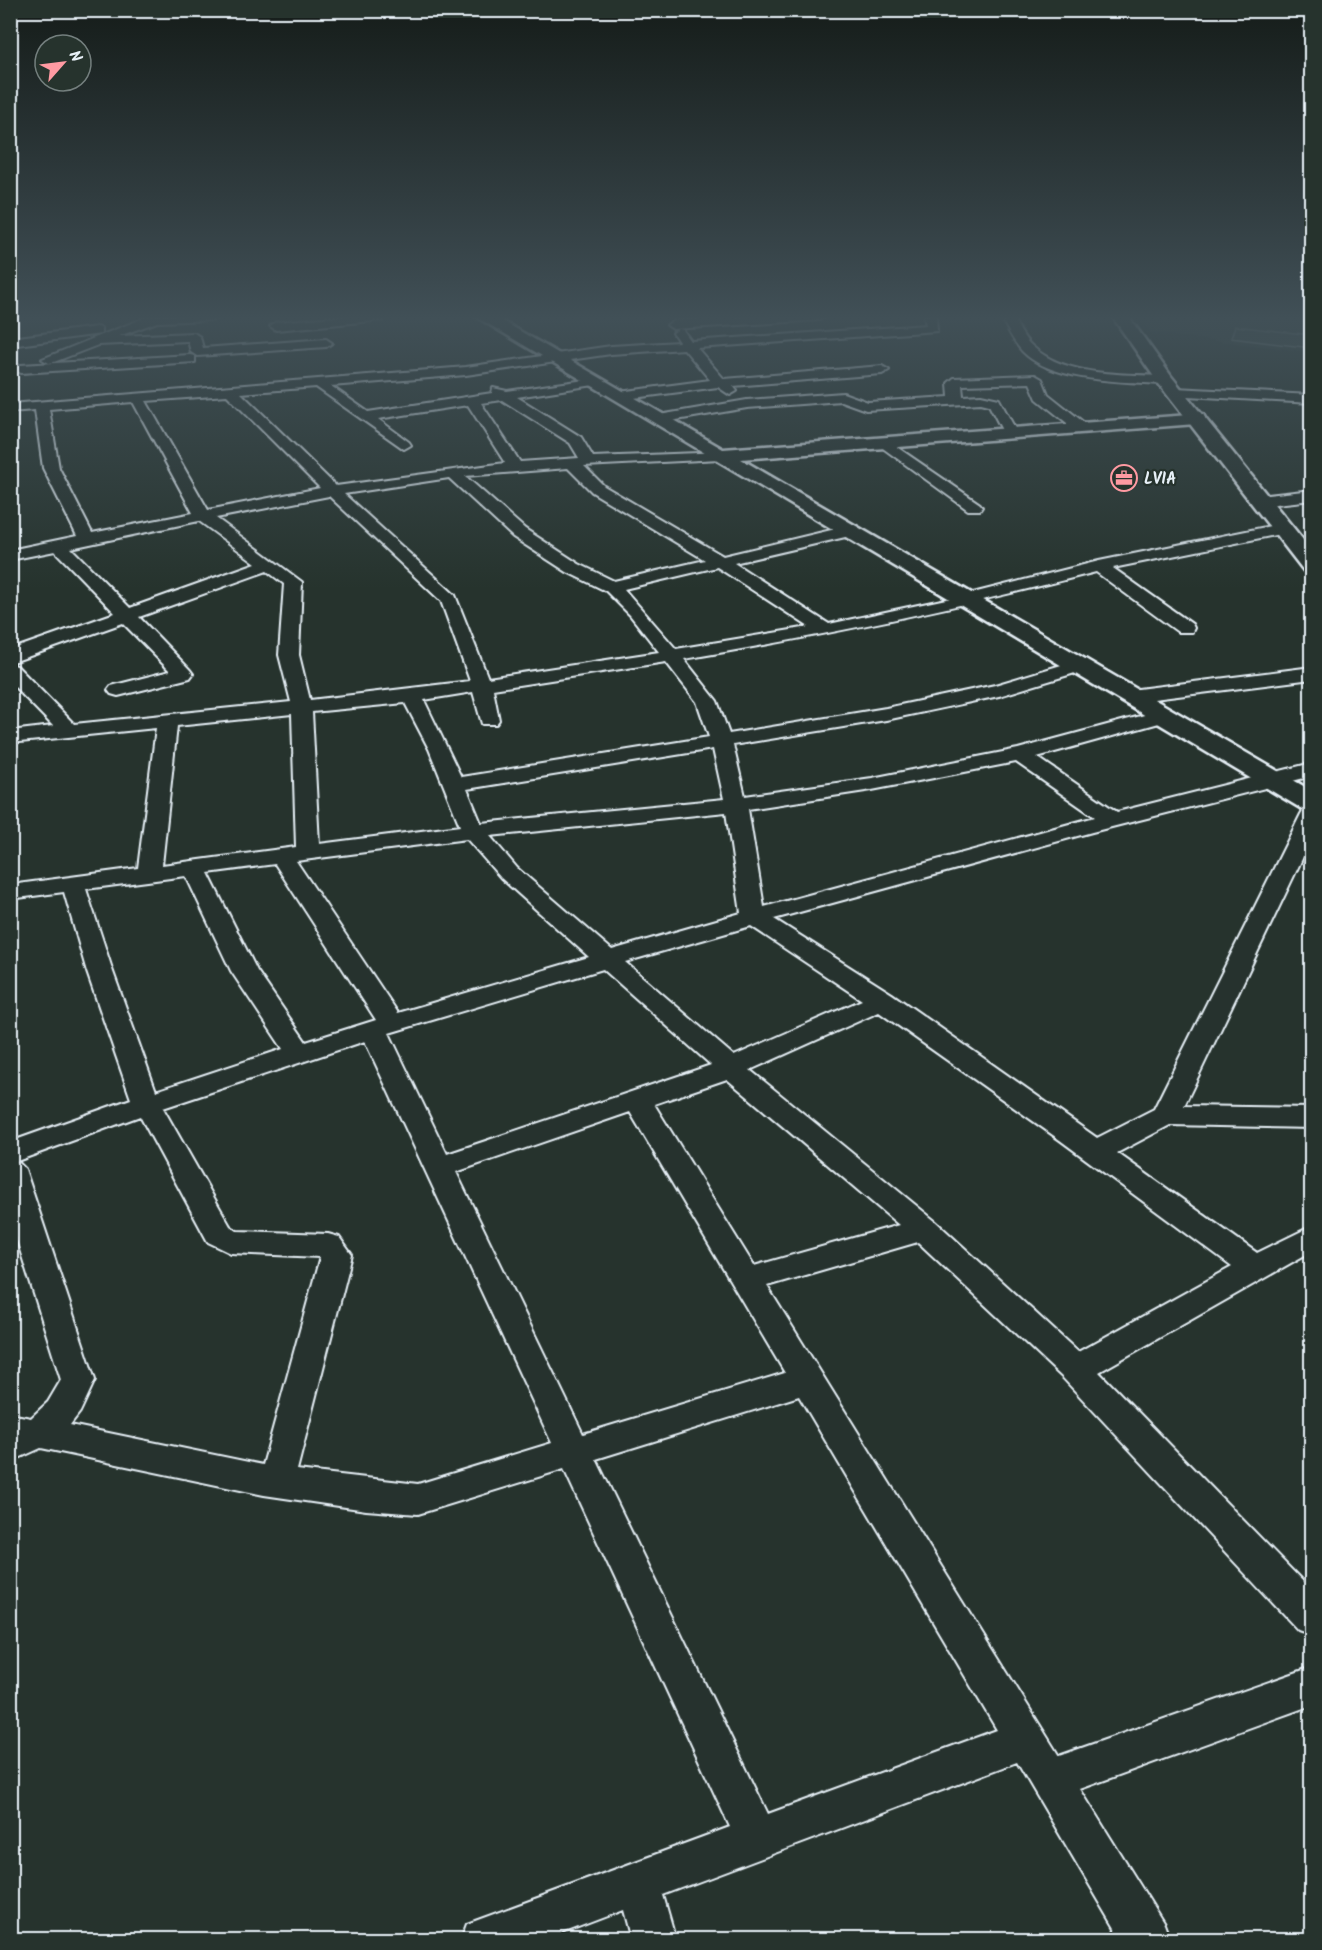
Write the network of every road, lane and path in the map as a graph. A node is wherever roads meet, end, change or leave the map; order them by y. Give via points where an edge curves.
1 (41, 407) edge
2 (142, 407) edge
3 (254, 407) edge
4 (351, 407) edge
5 (428, 407) edge
6 (476, 407) edge
7 (523, 407) edge
8 (638, 407) edge
9 (729, 407) edge
10 (997, 407) edge
11 (1056, 407) edge
12 (1187, 407) edge
13 (365, 417) junction
14 (1196, 418) junction
15 (659, 419) junction
16 (1082, 428) junction
17 (1011, 434) junction
18 (885, 443) junction
19 (404, 445) dead end
20 (720, 455) junction
21 (580, 462) junction
22 (516, 468) junction
23 (452, 473) junction
24 (332, 491) junction
25 (1311, 495) edge
26 (1259, 501) junction
27 (974, 507) dead end
28 (204, 516) junction
29 (1280, 529) junction
30 (848, 531) junction
31 (87, 540) junction
32 (59, 545) junction
33 (10, 555) edge
34 (718, 560) junction
35 (270, 564) junction
36 (1100, 566) junction
37 (1311, 566) edge
38 (612, 587) junction
39 (966, 600) junction
40 (126, 616) junction
41 (1185, 628) dead end
42 (826, 630) junction
43 (670, 656) junction
44 (10, 657) edge
45 (1078, 666) junction
46 (10, 670) edge
47 (1311, 673) edge
48 (482, 686) junction
49 (118, 690) dead end
50 (412, 696) junction
51 (1130, 696) junction
52 (303, 708) junction
53 (1163, 716) junction
54 (489, 720) dead end
55 (167, 722) junction
56 (70, 732) junction
57 (16, 737) edge
58 (721, 740) junction
59 (1020, 755) junction
60 (10, 760) edge
61 (1311, 769) edge
62 (1270, 779) junction
63 (453, 785) junction
64 (1311, 803) edge
65 (736, 804) junction
66 (1311, 814) edge
67 (1111, 818) junction
68 (473, 831) junction
69 (308, 853) junction
70 (282, 857) junction
71 (194, 870) junction
72 (149, 875) junction
73 (73, 884) junction
74 (10, 892) edge
75 (754, 917) junction
76 (607, 959) junction
77 (883, 1000) junction
78 (382, 1025) junction
79 (300, 1053) junction
80 (731, 1068) junction
81 (637, 1100) junction
82 (146, 1102) junction
83 (1166, 1114) junction
84 (1311, 1118) edge
85 (1097, 1151) junction
86 (10, 1153) edge
87 (440, 1167) junction
88 (10, 1169) edge
89 (924, 1229) junction
90 (1311, 1237) edge
91 (1256, 1269) junction
92 (747, 1280) junction
93 (1075, 1369) junction
94 (807, 1380) junction
95 (20, 1437) edge
96 (575, 1452) junction
97 (276, 1482) junction
98 (1311, 1618) edge
99 (1311, 1686) edge
100 (1026, 1739) junction
101 (1051, 1779) junction
102 (757, 1838) junction
103 (637, 1882) junction
104 (483, 1940) edge
105 (654, 1940) edge
106 (1148, 1940) edge

1 - 31 street via 51,468
2 - 28 street
3 - 24 street
4 - 13 street
5 - 13 street
6 - 22 street
7 - 21 street via 576,440
8 - 15 street
9 - 15 street
10 - 17 street
11 - 16 street
12 - 14 street
13 - 19 street
14 - 16 street
14 - 26 street
15 - 20 street
16 - 17 street
17 - 18 street
18 - 20 street
18 - 27 street
20 - 21 street
20 - 30 street
21 - 22 street
21 - 34 street via 598,489
22 - 23 street
23 - 24 street
23 - 38 street via 519,533 573,568
24 - 28 street
24 - 48 street via 449,599
25 - 26 street
26 - 29 street
28 - 31 street
28 - 35 street
29 - 36 street
29 - 37 street
30 - 34 street
30 - 39 street
31 - 32 street
32 - 33 street
32 - 40 street
34 - 38 street
34 - 42 street
35 - 40 street
35 - 52 street via 293,582 289,655
36 - 39 street
36 - 41 street
38 - 43 street
39 - 42 street
39 - 45 street
40 - 44 street
40 - 49 street via 183,674
42 - 43 street
43 - 48 street
43 - 58 street via 707,701
45 - 51 street
45 - 58 street via 999,690 886,714
46 - 56 street
47 - 51 street
48 - 50 street
48 - 54 street
50 - 52 street
50 - 63 street
51 - 53 street
52 - 55 street
52 - 69 street
53 - 59 street
53 - 62 street
55 - 56 street
55 - 72 street
56 - 57 street
57 - 60 street
58 - 63 street
58 - 65 street
59 - 65 street via 872,784
59 - 67 street
61 - 62 street
62 - 64 street
62 - 67 street
63 - 68 street
65 - 68 street
65 - 75 street
66 - 83 street
67 - 75 street
68 - 69 street
68 - 76 street via 509,873
69 - 70 street
70 - 71 street
70 - 78 street
71 - 72 street
71 - 79 street via 244,971
72 - 73 street
73 - 74 street
73 - 82 street
75 - 76 street
75 - 77 street
76 - 78 street
76 - 80 street
77 - 80 street
77 - 85 street
78 - 79 street
78 - 87 street
79 - 82 street
80 - 81 street
80 - 89 street
81 - 87 street
81 - 92 street
82 - 86 street
82 - 97 street via 219,1234 231,1242 328,1245 336,1255
83 - 84 street
83 - 85 street
85 - 91 street
87 - 96 street
88 - 95 street via 78,1380 74,1397
89 - 92 street
89 - 93 street
90 - 91 street
91 - 93 street
92 - 94 street
93 - 98 street
94 - 96 street
94 - 100 street
95 - 97 street
96 - 97 street via 418,1499
96 - 102 street
99 - 101 street
100 - 101 street
100 - 102 street
101 - 106 street
102 - 103 street
103 - 104 street
103 - 105 street

